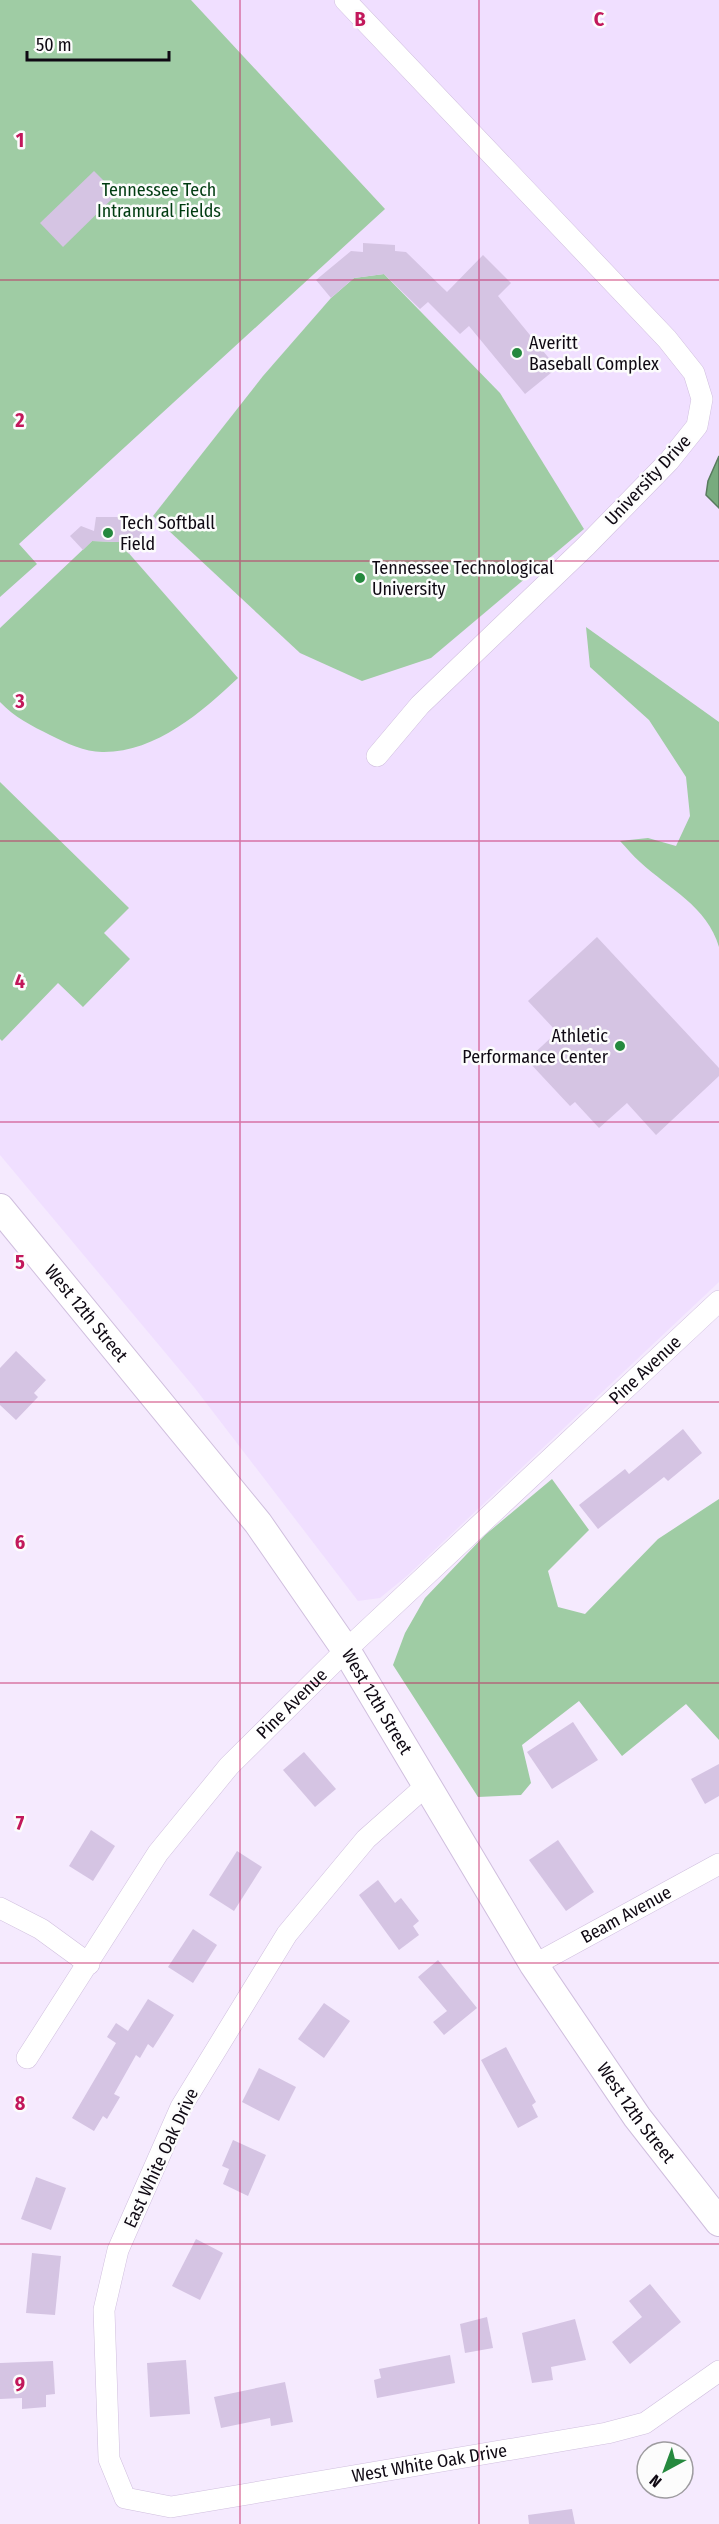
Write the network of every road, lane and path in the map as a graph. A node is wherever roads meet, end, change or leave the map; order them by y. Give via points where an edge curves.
1 (345, 0) edge
2 (377, 756) dead end
3 (0, 1208) edge
4 (719, 1301) edge
5 (346, 1650) junction
6 (427, 1785) junction
7 (719, 1864) edge
8 (0, 1908) edge
9 (89, 1964) junction
10 (534, 1965) junction
11 (27, 2058) dead end
12 (719, 2222) edge
13 (719, 2371) edge
14 (125, 2498) joint

1 - 2 street, University Drive via 667,339 694,373 702,399 697,426 669,461 420,705
3 - 5 main road, West 12th Street via 258,1522
4 - 5 street, Pine Avenue
5 - 6 main road, West 12th Street
5 - 9 street, Pine Avenue via 229,1766 158,1853
6 - 10 main road, West 12th Street
6 - 14 street, East White Oak Drive via 366,1839 287,1934 181,2107 118,2250 104,2310 109,2459
7 - 10 street, Beam Avenue
8 - 9 street via 41,1929
9 - 11 street, Pine Avenue
10 - 12 main road, West 12th Street via 638,2117
13 - 14 street, West White Oak Drive via 645,2423 607,2433 171,2507

